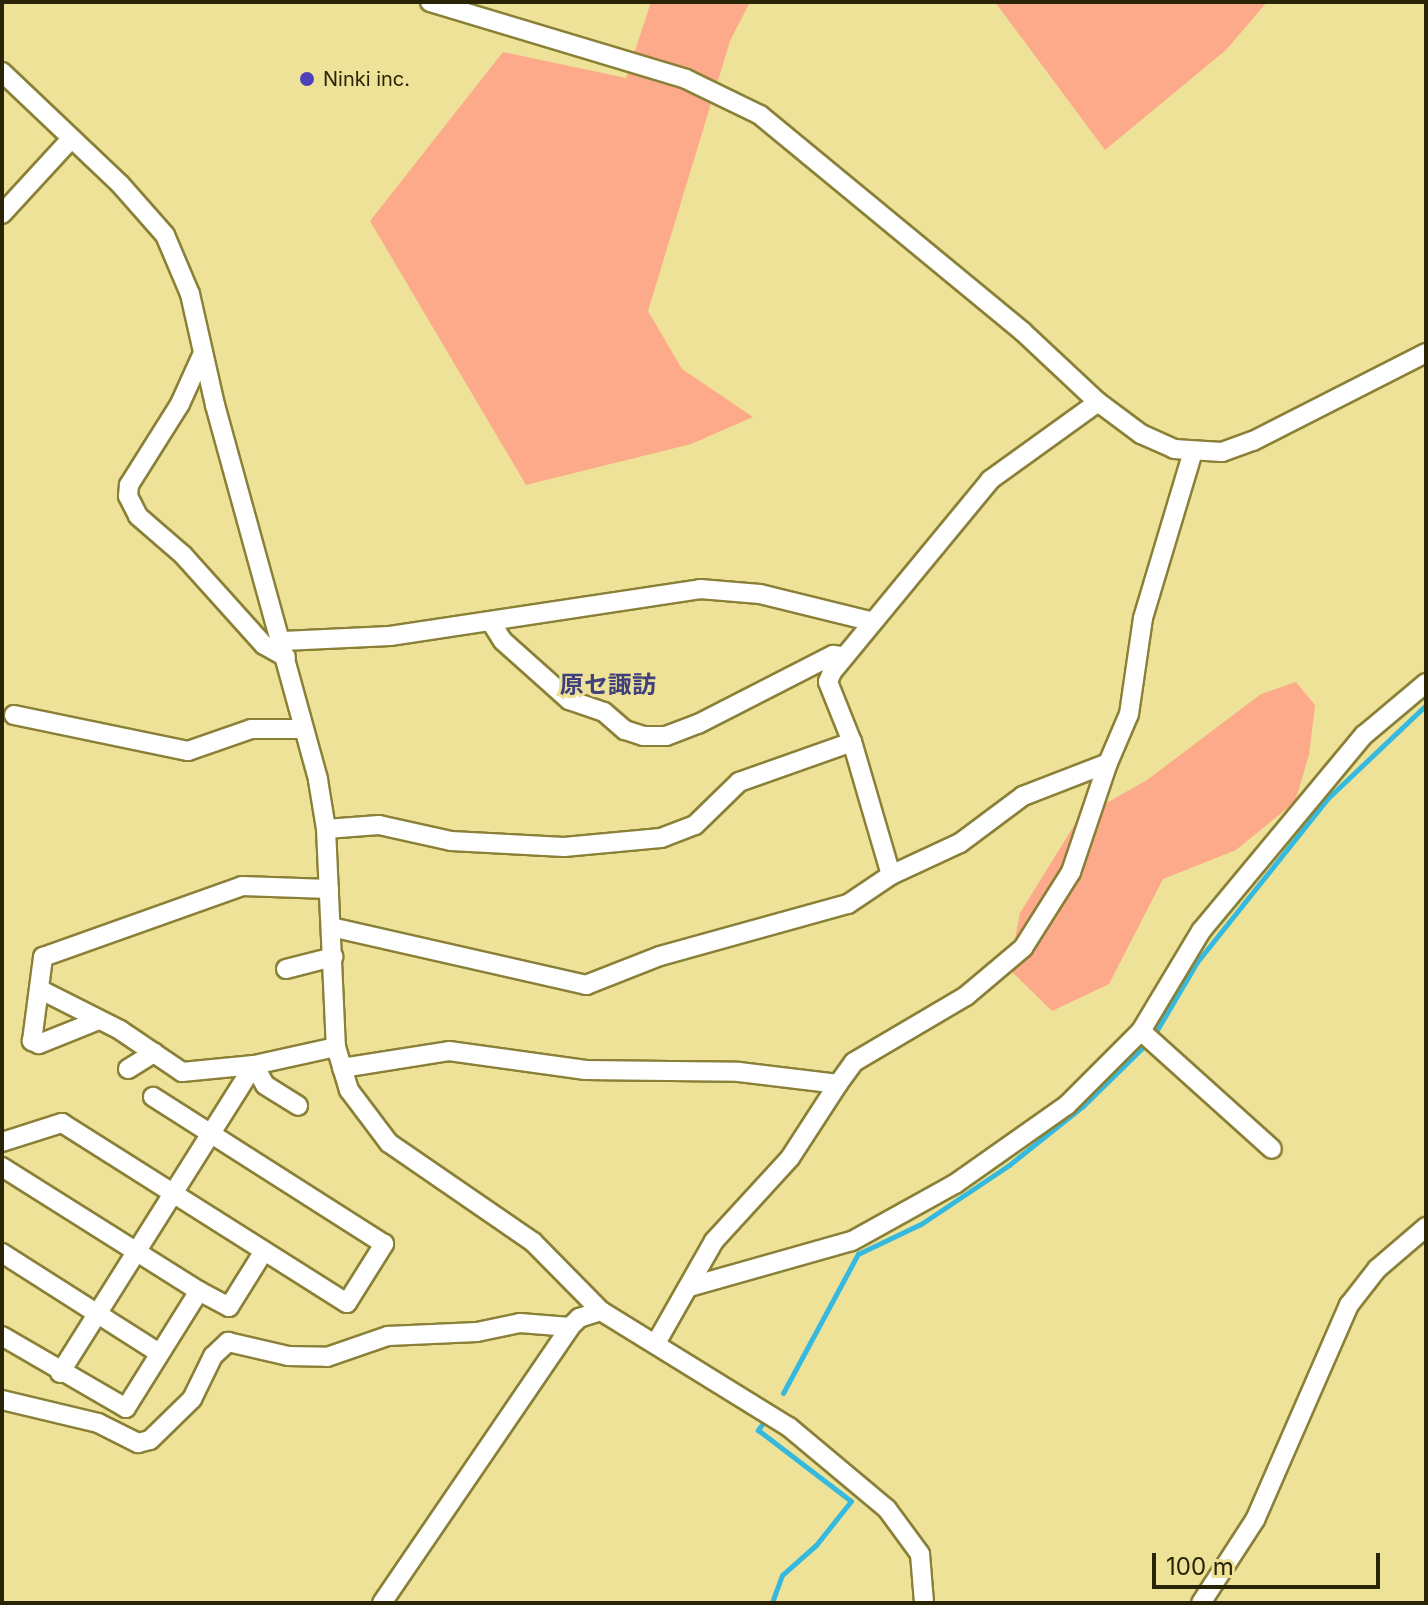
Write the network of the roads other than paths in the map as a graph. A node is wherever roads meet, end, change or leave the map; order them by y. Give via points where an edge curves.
1 (430, 2) edge
2 (2, 72) edge
3 (71, 139) junction
4 (2, 214) edge
5 (203, 353) junction
6 (1426, 353) edge
7 (1098, 402) junction
8 (1193, 451) junction
9 (870, 621) junction
10 (491, 622) junction
11 (284, 649) junction
12 (841, 656) junction
13 (1426, 683) edge
14 (14, 715) dead end
15 (302, 729) junction
16 (852, 742) junction
17 (1108, 763) junction
18 (326, 829) junction
19 (891, 875) junction
20 (329, 889) junction
21 (331, 927) junction
22 (333, 957) junction
23 (286, 969) dead end
24 (39, 989) junction
25 (99, 1020) junction
26 (1148, 1036) junction
27 (336, 1047) junction
28 (154, 1053) junction
29 (254, 1065) junction
30 (342, 1068) junction
31 (128, 1069) dead end
32 (838, 1084) junction
33 (153, 1097) dead end
34 (298, 1106) dead end
35 (211, 1132) junction
36 (2, 1142) edge
37 (1272, 1149) dead end
38 (2, 1167) edge
39 (174, 1192) junction
40 (1426, 1227) edge
41 (135, 1251) junction
42 (264, 1251) junction
43 (2, 1253) edge
44 (689, 1287) junction
45 (199, 1291) junction
46 (601, 1311) junction
47 (96, 1313) junction
48 (570, 1327) junction
49 (2, 1336) edge
50 (656, 1343) junction
51 (2, 1351) edge
52 (24, 1351) junction
53 (159, 1353) junction
54 (60, 1373) junction
55 (2, 1400) edge
56 (382, 1603) edge
57 (924, 1603) edge
58 (1201, 1603) edge

1 - 7 street via 686,79 760,115 1022,331
2 - 3 street
3 - 4 street
3 - 5 street via 165,235 190,294
5 - 11 street
5 - 11 street via 180,404 129,485 128,496 138,516 183,555 264,645
6 - 8 street via 1253,441 1222,452
7 - 8 street via 1141,434
7 - 9 street via 1004,466
8 - 17 street via 1143,618 1129,714
9 - 10 street via 760,594 700,589
9 - 12 street
10 - 11 street
10 - 12 street via 503,641 569,700 604,712 625,730 643,736 666,736 698,724 833,655
11 - 15 street
12 - 16 street via 828,682
13 - 26 street via 1364,735 1201,931
14 - 15 street via 188,751 251,729
15 - 18 street
16 - 18 street via 739,782 695,825 661,838 564,847 451,841 379,825
16 - 19 street
17 - 19 street via 1023,796 960,843
17 - 32 street via 1071,872 1023,948 966,996 854,1062
18 - 20 street
19 - 21 street via 848,904 660,956 586,985
20 - 21 street
20 - 24 street via 242,886 64,946 43,957
21 - 22 street
22 - 23 street
22 - 27 street
24 - 25 street
24 - 25 street via 32,1041 39,1044
25 - 28 street
26 - 37 street
26 - 44 street via 1067,1105 902,1217 809,1256 734,1271
27 - 29 street
27 - 30 street
28 - 29 street via 182,1072
28 - 31 street
29 - 34 street via 265,1085
29 - 35 street
30 - 32 street via 449,1051 586,1070 739,1072
30 - 46 street via 349,1090 389,1143 533,1242
32 - 44 street via 790,1158 714,1241
33 - 35 street
35 - 39 street
35 - 42 street via 384,1244 347,1303
36 - 39 street via 62,1123
38 - 41 street
39 - 41 street
39 - 42 street
40 - 58 street via 1377,1269 1349,1305 1293,1422 1255,1520
41 - 45 street
41 - 47 street
42 - 45 street via 229,1307
43 - 47 street
44 - 50 street
45 - 53 street
46 - 48 street
46 - 50 street
47 - 53 street
47 - 54 street
48 - 55 street via 520,1323 477,1332 388,1336 327,1357 288,1356 228,1342 213,1356 192,1399 150,1440 138,1443 98,1423
48 - 56 street
49 - 52 street
50 - 57 street via 789,1427 887,1509 920,1554
51 - 52 street
52 - 54 street
53 - 54 street via 126,1408

